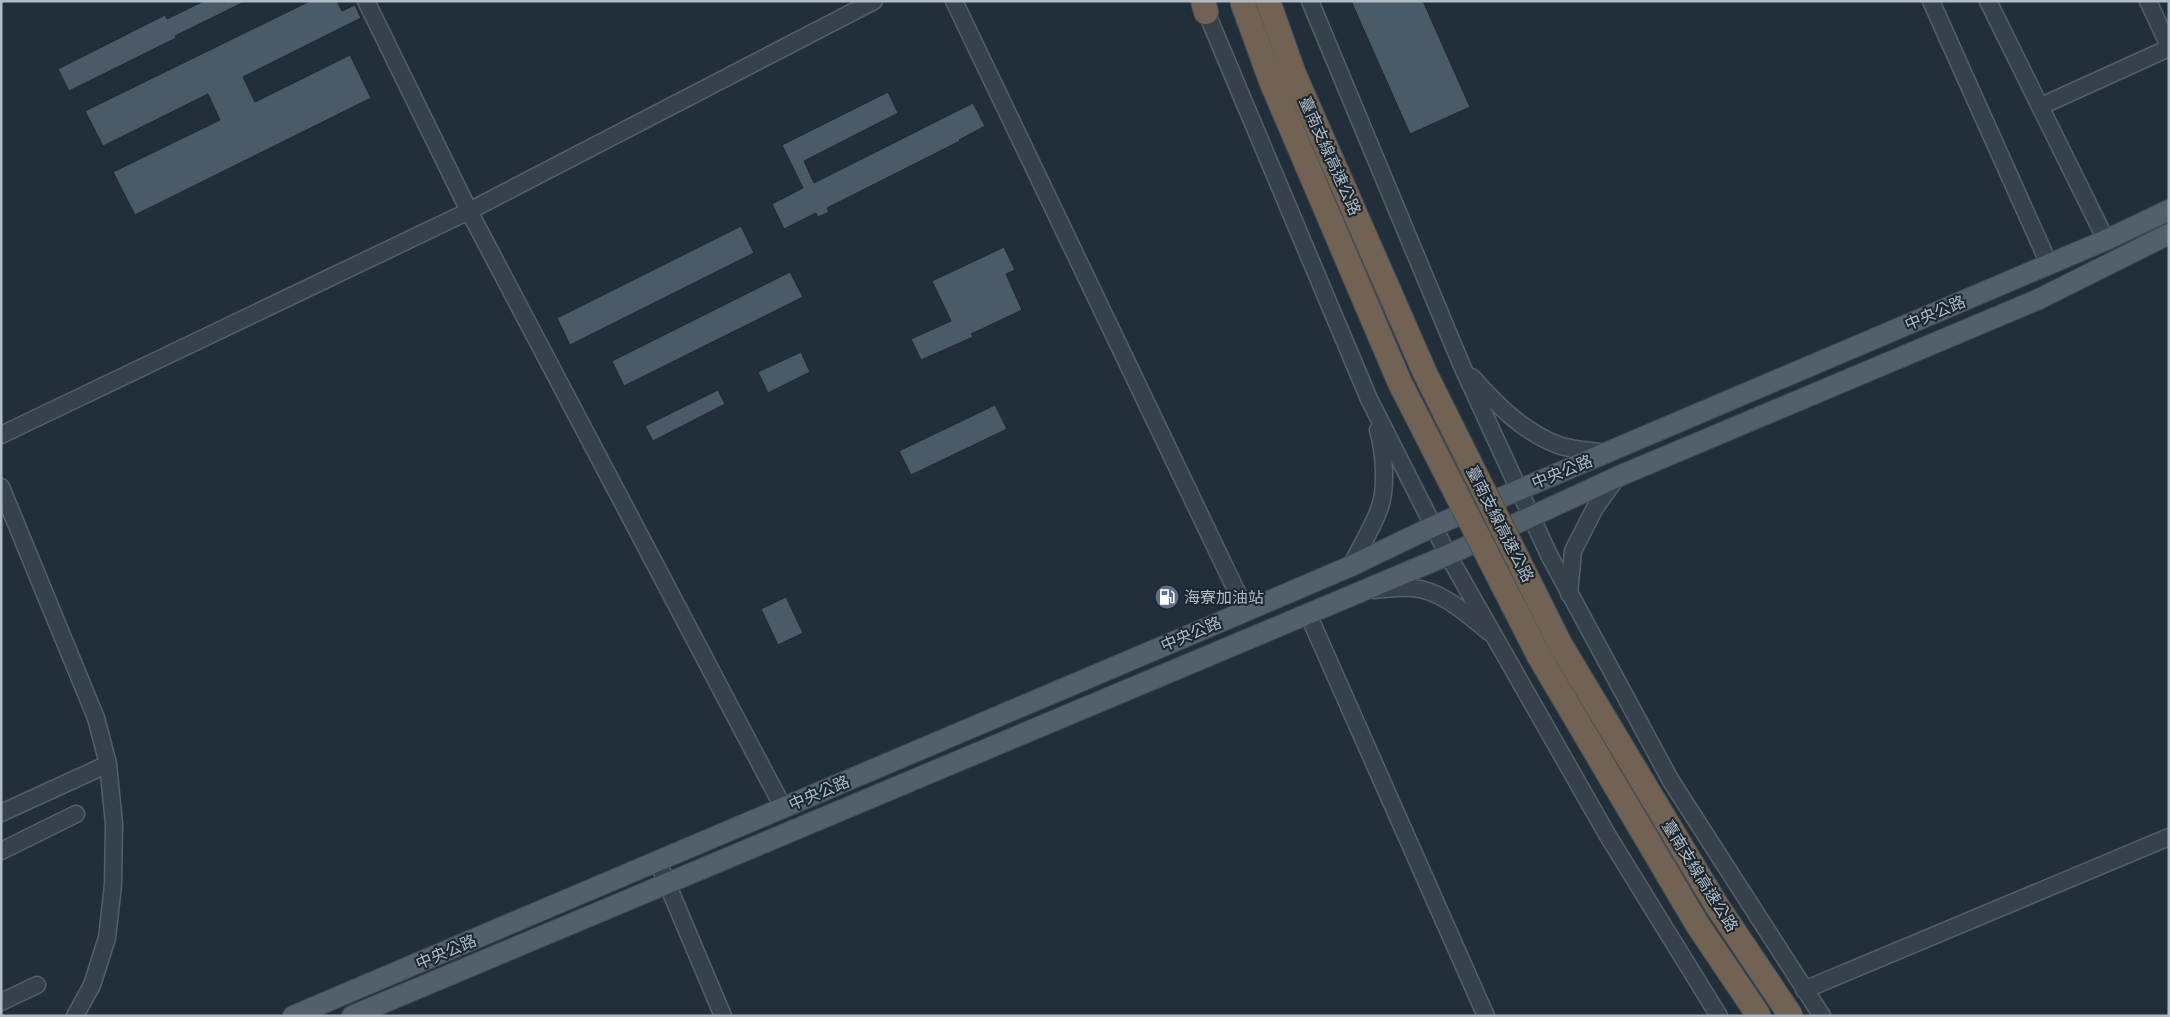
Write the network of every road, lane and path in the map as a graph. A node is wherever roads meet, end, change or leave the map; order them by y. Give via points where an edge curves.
1 (366, 1) edge
2 (874, 1) edge
3 (954, 1) edge
4 (1242, 1) edge
5 (1268, 1) edge
6 (1310, 1) edge
7 (1931, 1) edge
8 (1988, 1) edge
9 (2148, 1) edge
10 (1203, 5) edge
11 (2169, 47) edge
12 (2050, 102) dead end
13 (469, 210) junction
14 (2169, 210) edge
15 (2169, 234) edge
16 (2106, 240) junction
17 (2049, 264) junction
18 (1462, 366) junction
19 (1369, 399) junction
20 (1, 435) edge
21 (1607, 453) junction
22 (1617, 477) junction
23 (1, 487) edge
24 (1519, 490) junction
25 (1531, 517) junction
26 (1434, 526) junction
27 (1448, 555) junction
28 (1351, 566) junction
29 (1362, 592) junction
30 (1569, 594) junction
31 (1246, 611) junction
32 (1308, 614) junction
33 (1496, 637) junction
34 (108, 764) junction
35 (784, 809) junction
36 (1, 813) edge
37 (76, 814) dead end
38 (2169, 837) edge
39 (1, 851) edge
40 (658, 862) junction
41 (667, 883) junction
42 (37, 985) dead end
43 (1804, 990) junction
44 (1, 1002) edge
45 (75, 1016) edge
46 (293, 1016) edge
47 (352, 1016) edge
48 (723, 1016) edge
49 (1486, 1016) edge
50 (1719, 1016) edge
51 (1759, 1016) edge
52 (1791, 1016) edge
53 (1822, 1016) edge

1 - 13 street
2 - 13 street
3 - 31 street
4 - 51 highway, 臺南支線高速公路, bridge via 1271,81 1400,383 1534,647 1696,924
5 - 52 highway, 臺南支線高速公路, bridge via 1294,74 1425,373 1560,644 1717,906
6 - 18 street
7 - 17 street
8 - 16 street
9 - 11 street
10 - 19 street
11 - 12 street
13 - 20 street
13 - 35 street
14 - 16 main road, 中央公路
15 - 22 main road, 中央公路 via 2039,299
16 - 17 main road, 中央公路
17 - 21 main road, 中央公路
18 - 21 street via 1505,413 1540,436 1562,446
18 - 24 street
19 - 26 street
19 - 28 street via 1382,446 1384,476 1381,504
21 - 24 main road, 中央公路
22 - 25 main road, 中央公路
22 - 30 street via 1595,508 1573,551
23 - 34 street via 96,718
24 - 25 street
24 - 26 main road, 中央公路
25 - 27 main road, 中央公路
25 - 30 street
26 - 27 street
26 - 28 main road, 中央公路
27 - 29 main road, 中央公路
27 - 33 street
28 - 31 main road, 中央公路
29 - 32 main road, 中央公路
29 - 33 street via 1422,590 1455,606
30 - 43 street via 1671,781
31 - 35 main road, 中央公路
32 - 41 main road, 中央公路
32 - 49 street
33 - 50 street via 1608,836
34 - 36 street
34 - 45 street via 114,824 113,885 107,938 92,985
35 - 40 main road, 中央公路
37 - 39 street
38 - 43 street
40 - 41 street
40 - 46 main road, 中央公路
41 - 47 main road, 中央公路
41 - 48 street
42 - 44 street
43 - 53 street

